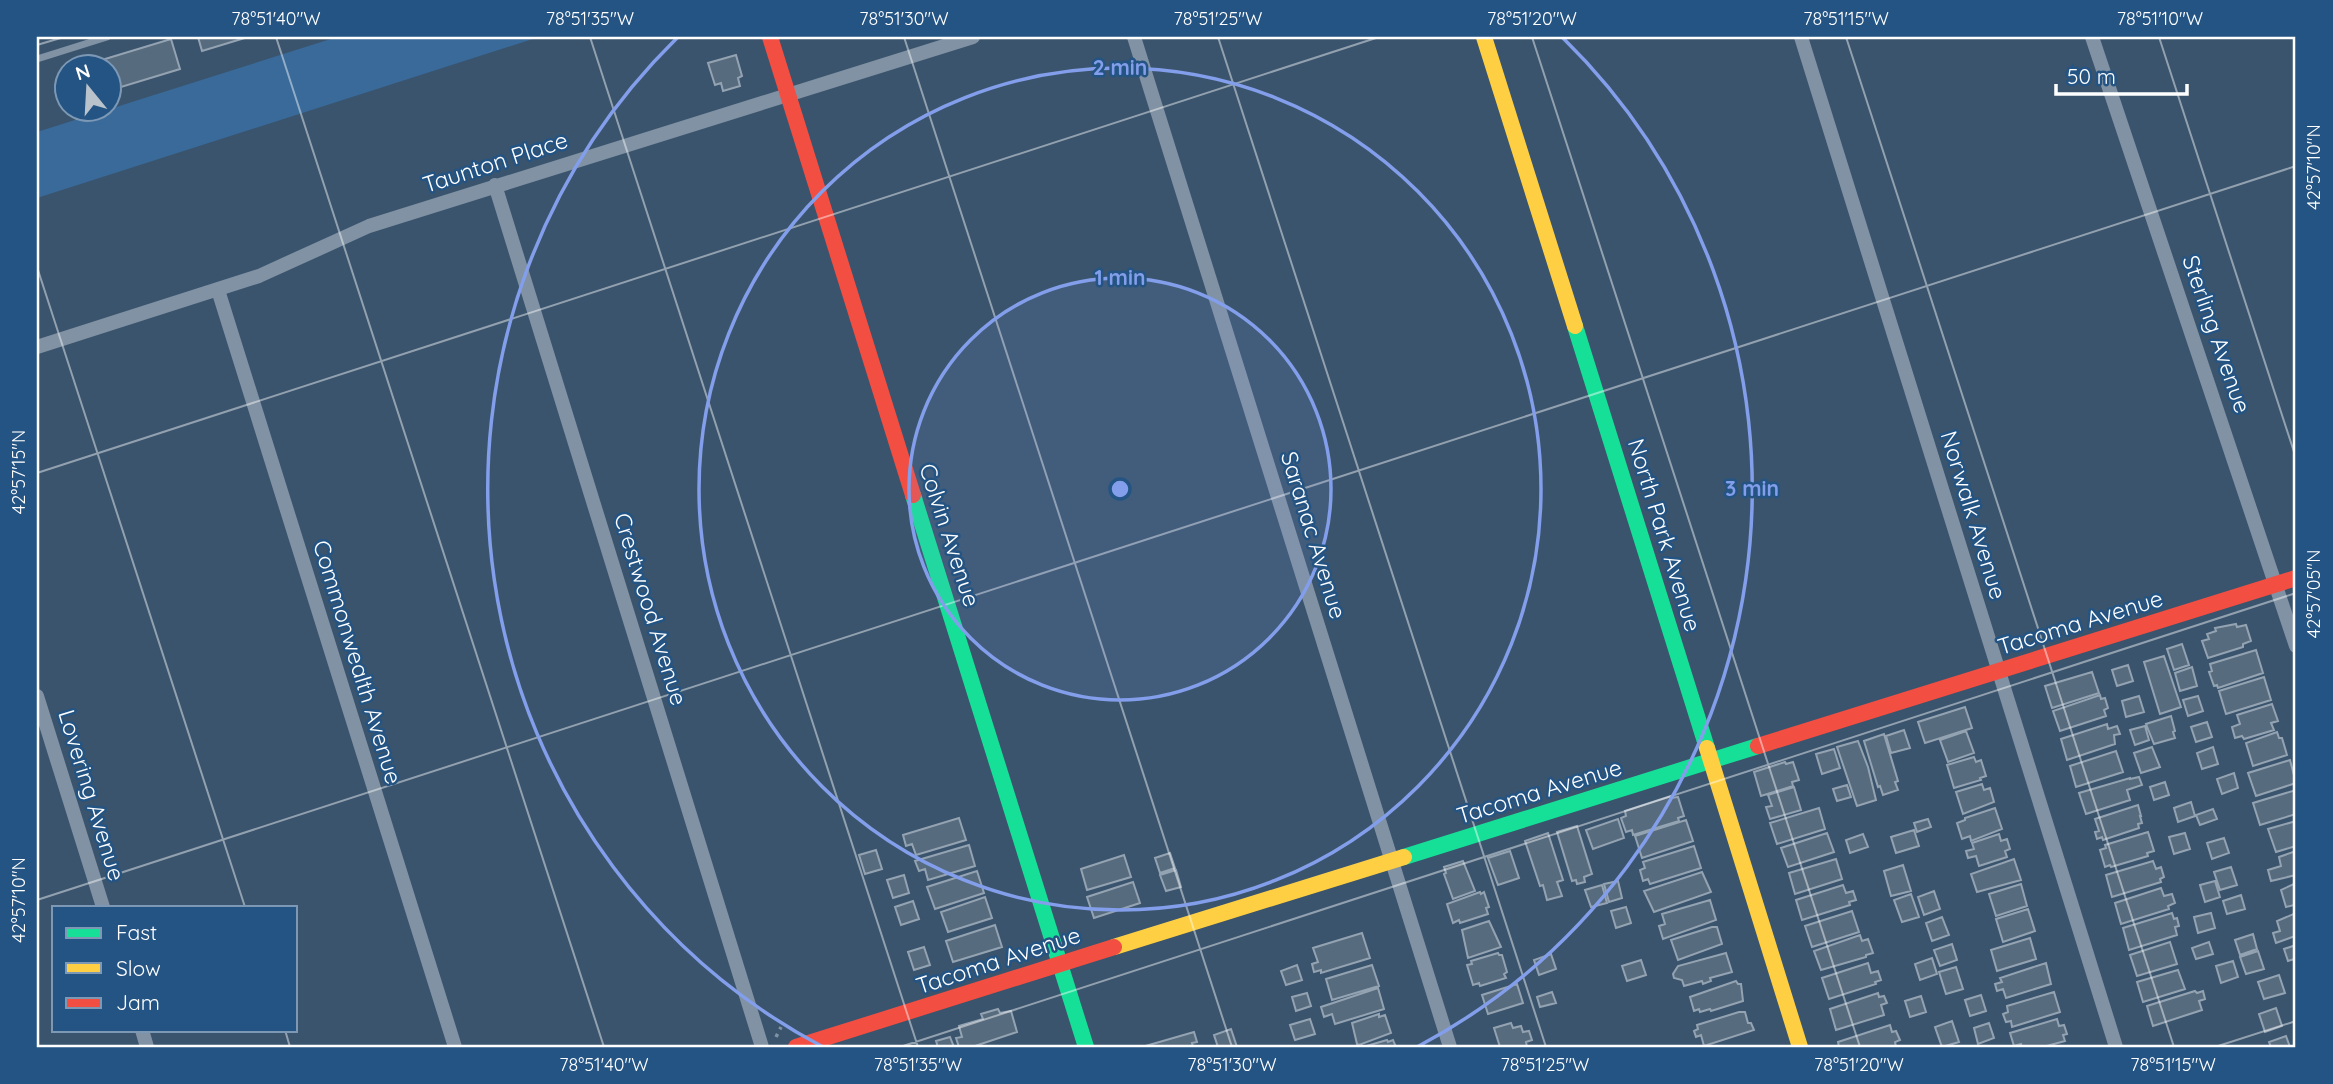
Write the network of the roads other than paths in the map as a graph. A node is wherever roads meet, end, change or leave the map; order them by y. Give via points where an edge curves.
1 (107, 37) edge
2 (770, 37) edge
3 (973, 37) edge
4 (1134, 37) edge
5 (1485, 37) edge
6 (1801, 37) edge
7 (2092, 37) edge
8 (37, 59) edge
9 (788, 94) junction
10 (495, 185) junction
11 (218, 290) junction
12 (37, 347) edge
13 (2296, 578) edge
14 (2277, 584) junction
15 (2296, 646) edge
16 (1999, 671) junction
17 (37, 696) edge
18 (1712, 761) junction
19 (1392, 860) junction
20 (103, 906) edge
21 (1060, 964) junction
22 (455, 1047) edge
23 (762, 1047) edge
24 (796, 1047) edge
25 (1086, 1047) edge
26 (1450, 1047) edge
27 (1800, 1047) edge
28 (2116, 1047) edge

1 - 8 lane
2 - 9 street, Colvin Avenue
3 - 9 street, Taunton Place
4 - 19 street, Saranac Avenue
5 - 18 street, North Park Avenue
6 - 16 street, Norwalk Avenue
7 - 14 street, Sterling Avenue
9 - 10 street, Taunton Place
9 - 21 street, Colvin Avenue
10 - 11 street, Taunton Place via 369,226
10 - 23 street, Crestwood Avenue
11 - 12 street, Taunton Place
11 - 22 street, Commonwealth Avenue
13 - 14 street, Tacoma Avenue
14 - 15 street, Sterling Avenue
14 - 16 street, Tacoma Avenue
16 - 18 street, Tacoma Avenue
16 - 28 street, Norwalk Avenue
17 - 20 street, Lovering Avenue
18 - 19 street, Tacoma Avenue
18 - 27 street, North Park Avenue
19 - 21 street, Tacoma Avenue
19 - 26 street, Saranac Avenue
21 - 24 street, Tacoma Avenue
21 - 25 street, Colvin Avenue

